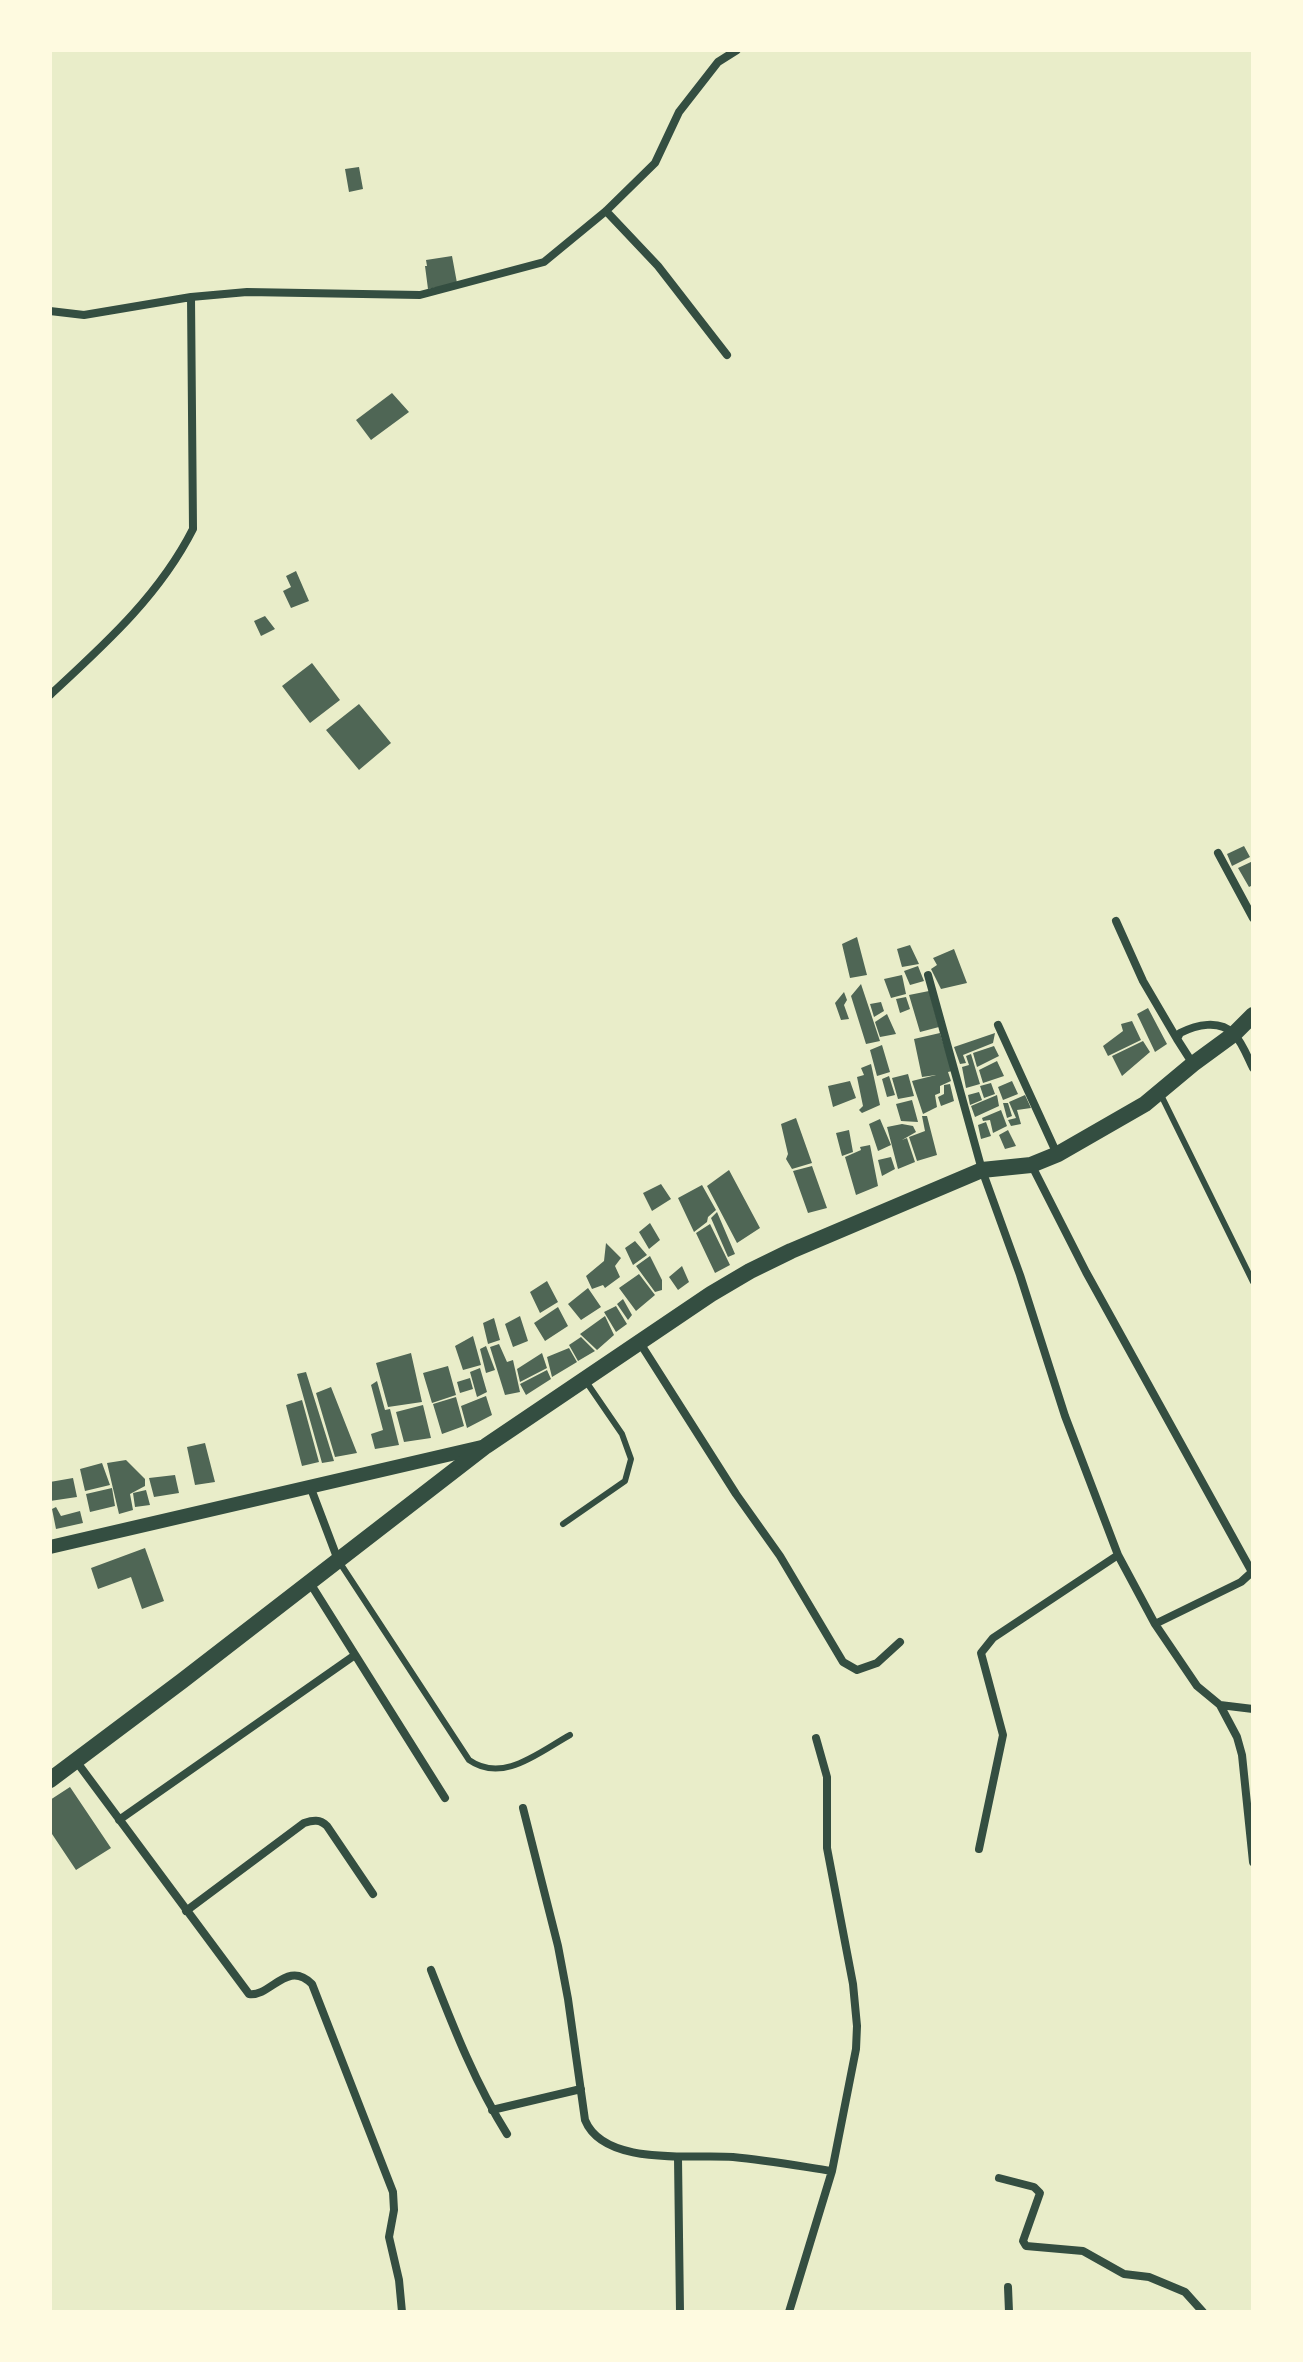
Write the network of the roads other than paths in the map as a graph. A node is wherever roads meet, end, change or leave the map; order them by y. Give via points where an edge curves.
1 (737, 50) edge
2 (606, 211) junction
3 (191, 297) junction
4 (50, 311) edge
5 (727, 355) dead end
6 (50, 695) edge
7 (1218, 853) dead end
8 (1253, 918) edge
9 (1116, 921) dead end
10 (928, 975) dead end
11 (1253, 1015) edge
12 (998, 1025) dead end
13 (1234, 1034) junction
14 (1177, 1039) junction
15 (1193, 1064) junction
16 (1253, 1068) edge
17 (1160, 1093) junction
18 (1058, 1154) junction
19 (1031, 1165) junction
20 (982, 1170) junction
21 (1253, 1282) edge
22 (640, 1343) junction
23 (585, 1380) junction
24 (486, 1446) junction
25 (310, 1486) junction
26 (563, 1524) dead end
27 (50, 1547) edge
28 (1118, 1555) junction
29 (338, 1560) junction
30 (309, 1582) junction
31 (1155, 1624) junction
32 (900, 1642) dead end
33 (355, 1655) junction
34 (1220, 1705) junction
35 (1253, 1709) edge
36 (570, 1735) dead end
37 (816, 1738) dead end
38 (76, 1761) junction
39 (50, 1780) edge
40 (445, 1798) dead end
41 (523, 1808) dead end
42 (119, 1820) junction
43 (979, 1849) dead end
44 (1253, 1862) edge
45 (373, 1894) dead end
46 (186, 1911) junction
47 (431, 1970) dead end
48 (581, 2089) junction
49 (492, 2110) junction
50 (507, 2134) dead end
51 (678, 2158) junction
52 (832, 2171) junction
53 (999, 2178) dead end
54 (1008, 2287) dead end
55 (402, 2312) edge
56 (680, 2312) edge
57 (789, 2312) edge
58 (1009, 2312) edge
59 (1203, 2312) edge

1 - 2 street via 718,62 679,112 655,163
2 - 3 street via 544,262 420,295 247,292
2 - 5 street via 658,266
3 - 4 street via 84,315
3 - 6 street via 193,529 177,560 114,637
7 - 8 street
9 - 14 street
10 - 20 street
11 - 13 main road
12 - 18 street
13 - 14 street via 1205,1024
13 - 15 main road
13 - 16 street
14 - 15 street
15 - 17 main road
17 - 18 main road
17 - 21 lane
18 - 19 main road
19 - 20 main road
19 - 31 street via 1252,1572
20 - 22 main road via 750,1271
20 - 28 street
22 - 23 main road
22 - 32 street via 843,1662 857,1670 877,1663
23 - 24 main road
23 - 26 lane via 622,1434 631,1459 625,1481
24 - 25 street
24 - 29 main road
25 - 27 street
25 - 29 street
28 - 31 street
28 - 43 street via 993,1638 981,1653 1003,1735
29 - 30 main road
29 - 36 lane via 469,1760 491,1771 502,1770
30 - 33 street
30 - 38 main road
31 - 34 street via 1197,1686
33 - 40 street
33 - 42 street
34 - 35 street
34 - 44 street via 1242,1755
37 - 52 street via 827,1777 827,1848 857,2026
38 - 39 main road
38 - 42 street
41 - 48 street via 561,1959
42 - 46 street
45 - 46 street via 327,1826 313,1820
46 - 55 street via 249,1994 257,1995 287,1977 302,1977 312,1984 393,2192 389,2237
47 - 49 street
48 - 49 street
48 - 51 street via 585,2120 594,2136 623,2149
49 - 50 street
51 - 52 street via 730,2157
51 - 56 street
52 - 57 street
53 - 59 street via 1040,2193 1025,2246 1083,2251 1124,2274 1149,2277 1185,2292
54 - 58 street

